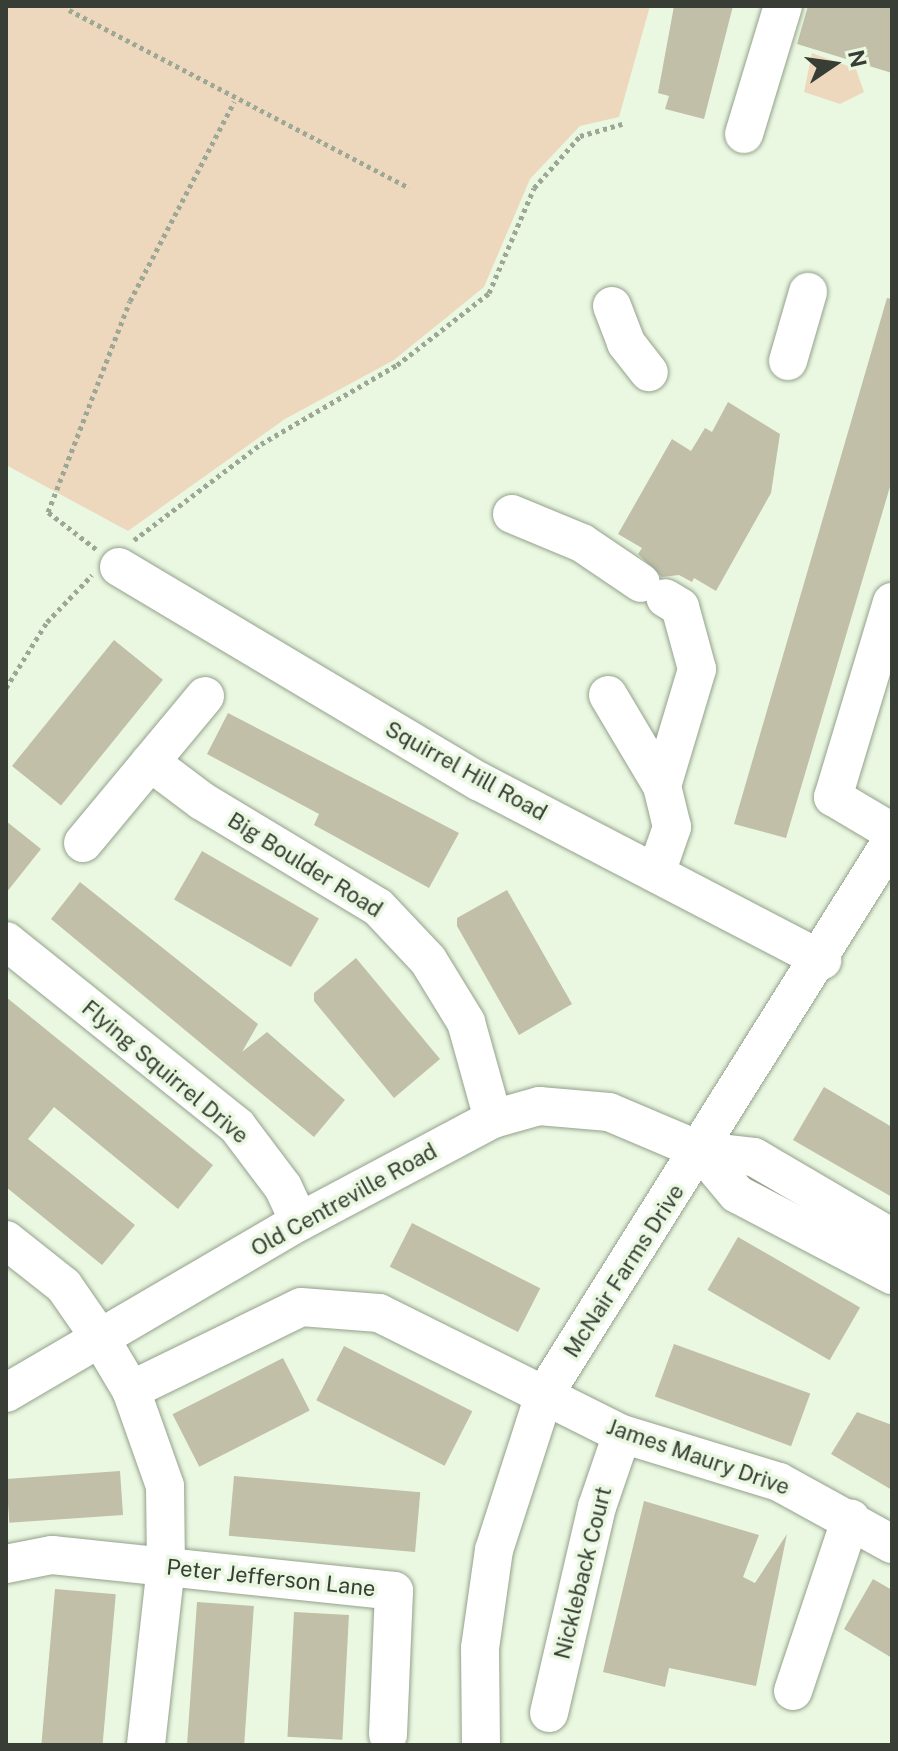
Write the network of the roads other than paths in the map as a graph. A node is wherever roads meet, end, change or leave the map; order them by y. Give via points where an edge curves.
1 (783, 6) edge
2 (744, 134) dead end
3 (808, 292) dead end
4 (612, 306) dead end
5 (788, 361) dead end
6 (649, 372) dead end
7 (512, 514) dead end
8 (115, 564) road end
9 (892, 602) edge
10 (608, 695) dead end
11 (205, 696) dead end
12 (150, 762) junction
13 (662, 786) junction
14 (892, 832) edge
15 (892, 840) edge
16 (83, 843) dead end
17 (656, 873) junction
18 (6, 941) edge
19 (822, 960) junction
20 (493, 1119) junction
21 (701, 1151) junction
22 (299, 1222) junction
23 (892, 1238) edge
24 (6, 1240) edge
25 (892, 1275) edge
26 (100, 1338) junction
27 (131, 1390) junction
28 (6, 1393) edge
29 (544, 1395) junction
30 (622, 1434) junction
31 (851, 1518) junction
32 (892, 1544) edge
33 (6, 1564) edge
34 (166, 1566) junction
35 (793, 1691) dead end
36 (549, 1713) dead end
37 (388, 1735) dead end
38 (146, 1745) edge
39 (481, 1745) edge

1 - 2 street
3 - 5 street
4 - 6 street via 626,343
7 - 13 street via 582,543 680,607 697,669
8 - 17 street, Squirrel Hill Road via 480,782
9 - 14 street via 833,797
10 - 13 street
11 - 12 street
12 - 16 street
12 - 20 street, Big Boulder Road via 202,801 378,907 428,960 466,1022
13 - 17 street via 672,827
15 - 19 street, McNair Farms Drive
17 - 19 street, Squirrel Hill Road
18 - 22 street, Flying Squirrel Drive via 237,1126 283,1187
19 - 21 street, McNair Farms Drive
20 - 21 street, Old Centreville Road via 539,1106 609,1112
20 - 22 street, Old Centreville Road
21 - 23 street via 754,1157
21 - 25 street via 737,1194
21 - 29 street, McNair Farms Drive
22 - 26 street, Old Centreville Road
24 - 26 street via 64,1286
26 - 27 street
26 - 28 street, Old Centreville Road
27 - 29 street, James Maury Drive via 301,1307 379,1313
27 - 34 street via 165,1486
29 - 30 street, James Maury Drive
29 - 39 street, McNair Farms Drive via 494,1550 480,1648
30 - 31 street, James Maury Drive via 779,1482
30 - 36 street, Nickleback Court via 597,1507
31 - 32 street, James Maury Drive
31 - 35 street
33 - 34 street, Peter Jefferson Lane via 52,1555
34 - 37 street, Peter Jefferson Lane via 394,1591
34 - 38 street

